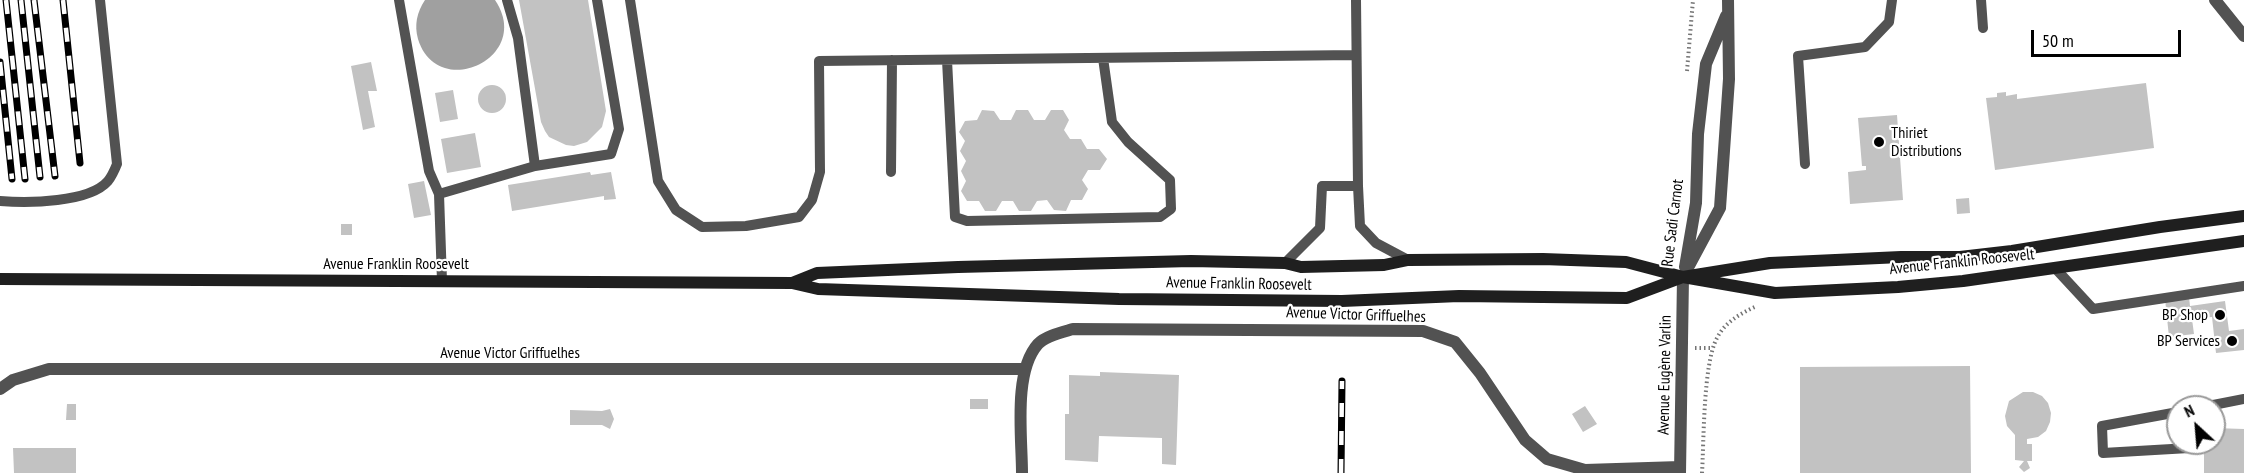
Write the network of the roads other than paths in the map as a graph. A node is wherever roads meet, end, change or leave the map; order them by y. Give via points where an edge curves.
1 (100, 0) edge
2 (399, 0) edge
3 (507, 0) edge
4 (597, 0) edge
5 (630, 0) edge
6 (1356, 0) edge
7 (1892, 0) edge
8 (1981, 0) edge
9 (2215, 0) edge
10 (1728, 6) edge
11 (1983, 27) dead end
12 (2244, 36) edge
13 (1356, 55) junction
14 (1103, 58) junction
15 (892, 60) junction
16 (947, 60) junction
17 (1806, 164) dead end
18 (535, 166) junction
19 (891, 172) dead end
20 (1358, 186) junction
21 (439, 194) junction
22 (0, 201) edge
23 (2244, 216) edge
24 (2244, 241) edge
25 (1408, 260) junction
26 (1285, 263) junction
27 (2055, 268) junction
28 (1683, 277) junction
29 (0, 279) edge
30 (442, 281) junction
31 (792, 283) junction
32 (2244, 286) edge
33 (1024, 369) junction
34 (0, 389) edge
35 (2244, 399) edge
36 (2226, 403) edge
37 (2166, 414) edge
38 (2166, 449) edge
39 (1680, 470) edge
40 (1022, 473) edge

1 - 22 lane via 117,164 108,182 84,196 28,203
2 - 21 lane via 429,171
3 - 18 lane via 518,38
4 - 18 lane via 619,129 612,154
5 - 15 lane via 658,181 676,210 702,227 746,226 799,217 812,200 820,172 819,61
6 - 13 lane
7 - 17 lane via 1889,22 1865,47 1798,56
8 - 11 lane
9 - 12 street
10 - 28 street, Rue Sadi Carnot via 1706,64 1696,203
10 - 28 street, Rue Sadi Carnot via 1730,79 1720,208
13 - 14 lane
13 - 20 lane
14 - 16 lane
14 - 16 lane via 1112,122 1170,180 1171,209 1160,216 967,221 955,217
15 - 16 lane
15 - 19 lane
18 - 21 lane
20 - 25 lane via 1360,226 1376,243
20 - 26 lane via 1322,186 1320,228
21 - 30 lane
23 - 28 main road, Avenue Franklin Roosevelt via 1970,256 1770,264
24 - 27 main road, Avenue Franklin Roosevelt
25 - 26 main road, Avenue Franklin Roosevelt via 1384,265 1301,267
25 - 28 main road, Avenue Franklin Roosevelt via 1543,258 1626,262
26 - 31 main road, Avenue Franklin Roosevelt via 1191,261 946,267 817,273
27 - 28 main road, Avenue Franklin Roosevelt via 1909,286 1775,293
27 - 32 lane via 2093,309
28 - 31 main road, Avenue Franklin Roosevelt via 1627,298 1459,296 1342,301 1108,299 818,289
28 - 39 street, Avenue Eugène Varlin
29 - 30 main road, Avenue Franklin Roosevelt
30 - 31 main road, Avenue Franklin Roosevelt
33 - 34 street, Avenue Victor Griffuelhes via 49,369 13,380
33 - 39 street, Avenue Victor Griffuelhes via 1039,342 1072,329 1423,331 1455,342 1526,440 1547,459 1585,470
33 - 40 street, Avenue Victor Griffuelhes
35 - 36 lane
37 - 38 lane via 2102,426 2103,453

